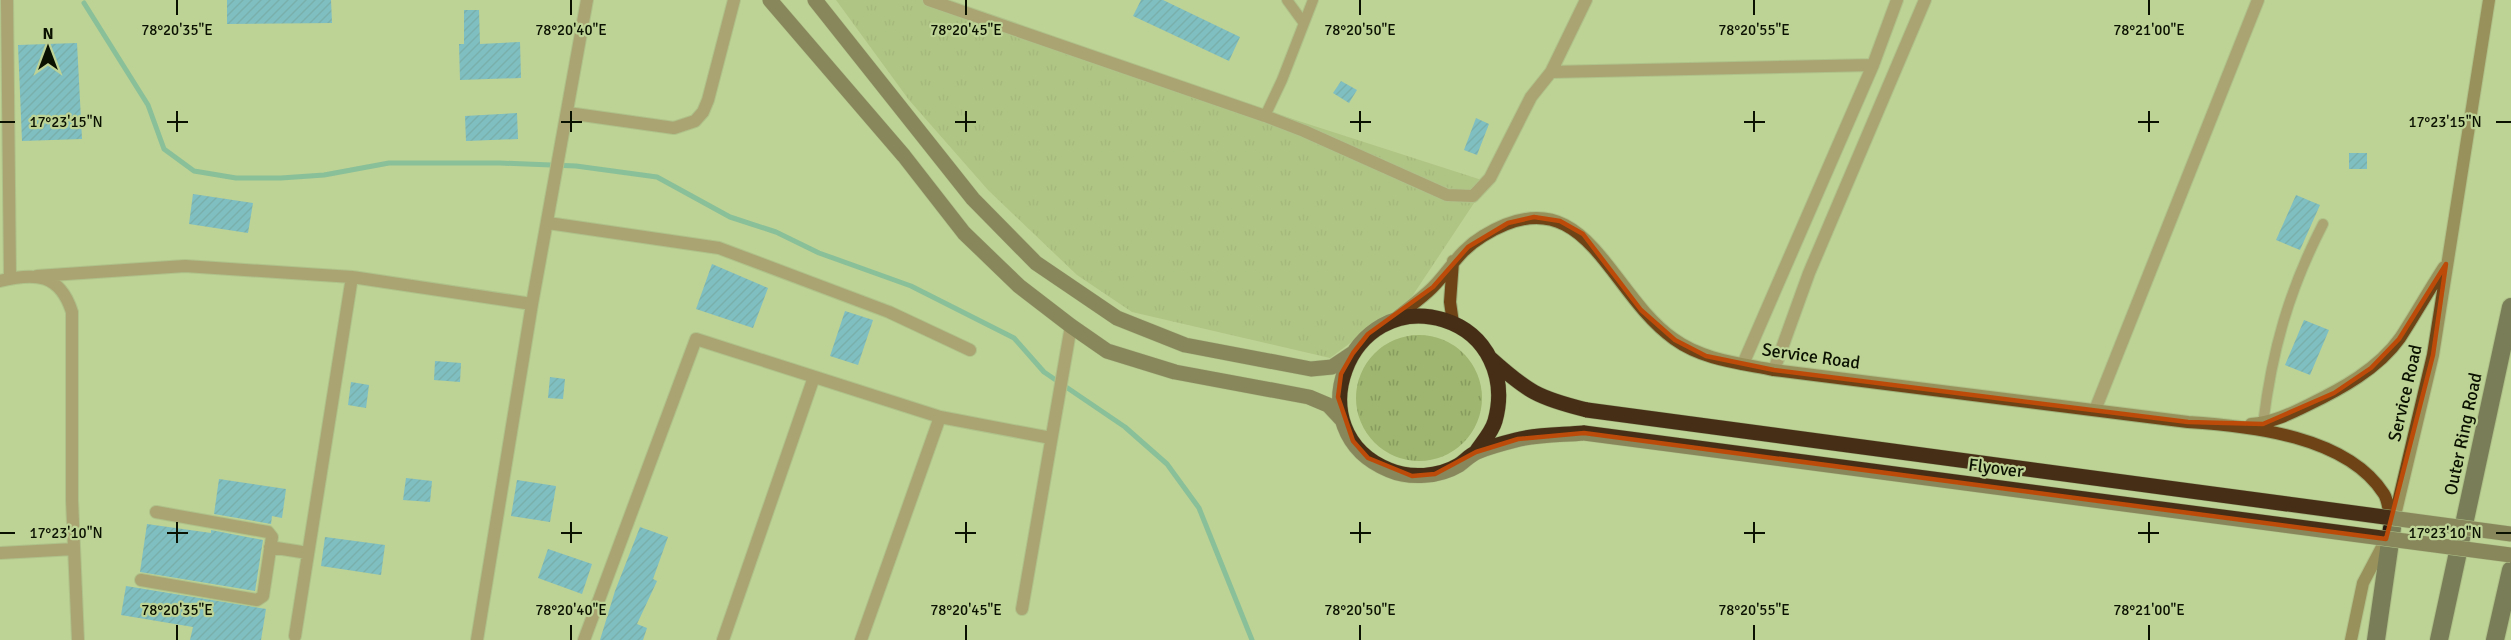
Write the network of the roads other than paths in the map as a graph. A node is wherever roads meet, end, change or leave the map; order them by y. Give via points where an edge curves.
1 (7, 0) edge
2 (587, 0) edge
3 (734, 0) edge
4 (770, 0) edge
5 (815, 0) edge
6 (929, 0) edge
7 (1287, 0) edge
8 (1313, 0) edge
9 (1586, 0) edge
10 (1897, 0) edge
11 (1925, 0) edge
12 (2258, 0) edge
13 (2488, 0) edge
14 (1303, 22) junction
15 (1873, 65) junction
16 (1551, 72) junction
17 (568, 113) junction
18 (1265, 116) junction
19 (548, 223) junction
20 (2323, 224) dead end
21 (1453, 260) junction
22 (2446, 264) junction
23 (37, 276) junction
24 (352, 278) junction
25 (5, 280) edge
26 (532, 304) junction
27 (2511, 307) edge
28 (1394, 320) junction
29 (1453, 323) junction
30 (1071, 326) junction
31 (970, 351) dead end
32 (1353, 353) junction
33 (1490, 358) junction
34 (1743, 364) junction
35 (1774, 370) junction
36 (814, 377) junction
37 (2095, 410) junction
38 (940, 417) junction
39 (1342, 420) junction
40 (2263, 423) junction
41 (2232, 425) junction
42 (1051, 438) junction
43 (1476, 452) junction
44 (156, 512) dead end
45 (2392, 528) junction
46 (2511, 534) edge
47 (270, 547) junction
48 (74, 549) junction
49 (0, 553) edge
50 (308, 553) junction
51 (2511, 555) edge
52 (2511, 570) edge
53 (141, 580) dead end
54 (1022, 609) dead end
55 (295, 636) dead end
56 (78, 640) edge
57 (477, 640) edge
58 (584, 640) edge
59 (723, 640) edge
60 (861, 640) edge
61 (2351, 640) edge
62 (2376, 640) edge
63 (2439, 640) edge
64 (2495, 640) edge

1 - 25 street
2 - 17 street
3 - 17 street via 708,100 695,121 674,128
4 - 30 main road via 964,233 1019,286
5 - 32 main road via 973,198 1035,263 1117,318 1185,345 1311,369 1332,367
6 - 18 street
7 - 14 lane
8 - 14 lane
9 - 16 street
10 - 15 street
11 - 35 street via 1809,273
12 - 37 street
13 - 22 main road, Service Road
14 - 18 lane
15 - 16 street
15 - 34 street
16 - 18 street via 1532,96 1497,168 1473,196 1447,195
17 - 19 street
19 - 26 street
19 - 31 street via 719,249 889,312
20 - 40 lane via 2295,282 2282,323 2270,368
21 - 28 main road, Service Road via 1433,287
21 - 29 main road
21 - 34 main road, Service Road via 1508,223 1534,217 1560,221 1583,234 1641,310 1674,340 1706,356
22 - 40 main road, Service Road via 2399,339 2371,368 2334,393
22 - 45 main road, Service Road via 2433,355
23 - 24 street via 185,266
23 - 25 street
23 - 48 street via 55,283 67,295 72,312
24 - 26 street
24 - 50 street
26 - 57 street
27 - 63 highway, Outer Ring Road
28 - 29 main road via 1432,317
28 - 32 main road via 1368,334
29 - 33 main road via 1468,332
30 - 39 main road via 1107,351 1175,372 1309,397 1328,405
30 - 42 street
32 - 39 main road via 1341,374 1338,398
33 - 43 main road via 1500,390 1495,424
33 - 46 main road, Flyover, bridge via 1525,389 1546,400 1587,410
34 - 35 main road, Service Road
35 - 37 main road, Service Road
36 - 38 street
36 - 58 street via 696,339
36 - 59 street
37 - 41 main road, Service Road
38 - 42 street
38 - 60 street
39 - 43 main road via 1368,458 1389,470 1412,476 1435,474 1457,466
40 - 41 main road, Service Road
41 - 45 main road, Service Road via 2296,437 2341,457 2370,476 2386,496
42 - 54 street
43 - 51 main road, Flyover, bridge via 1518,439 1584,433
44 - 47 street via 264,530 272,537
45 - 61 main road, Service Road via 2363,583
45 - 62 highway
47 - 50 street
47 - 53 street via 260,600
48 - 49 street
48 - 56 street
50 - 55 street
52 - 64 highway

